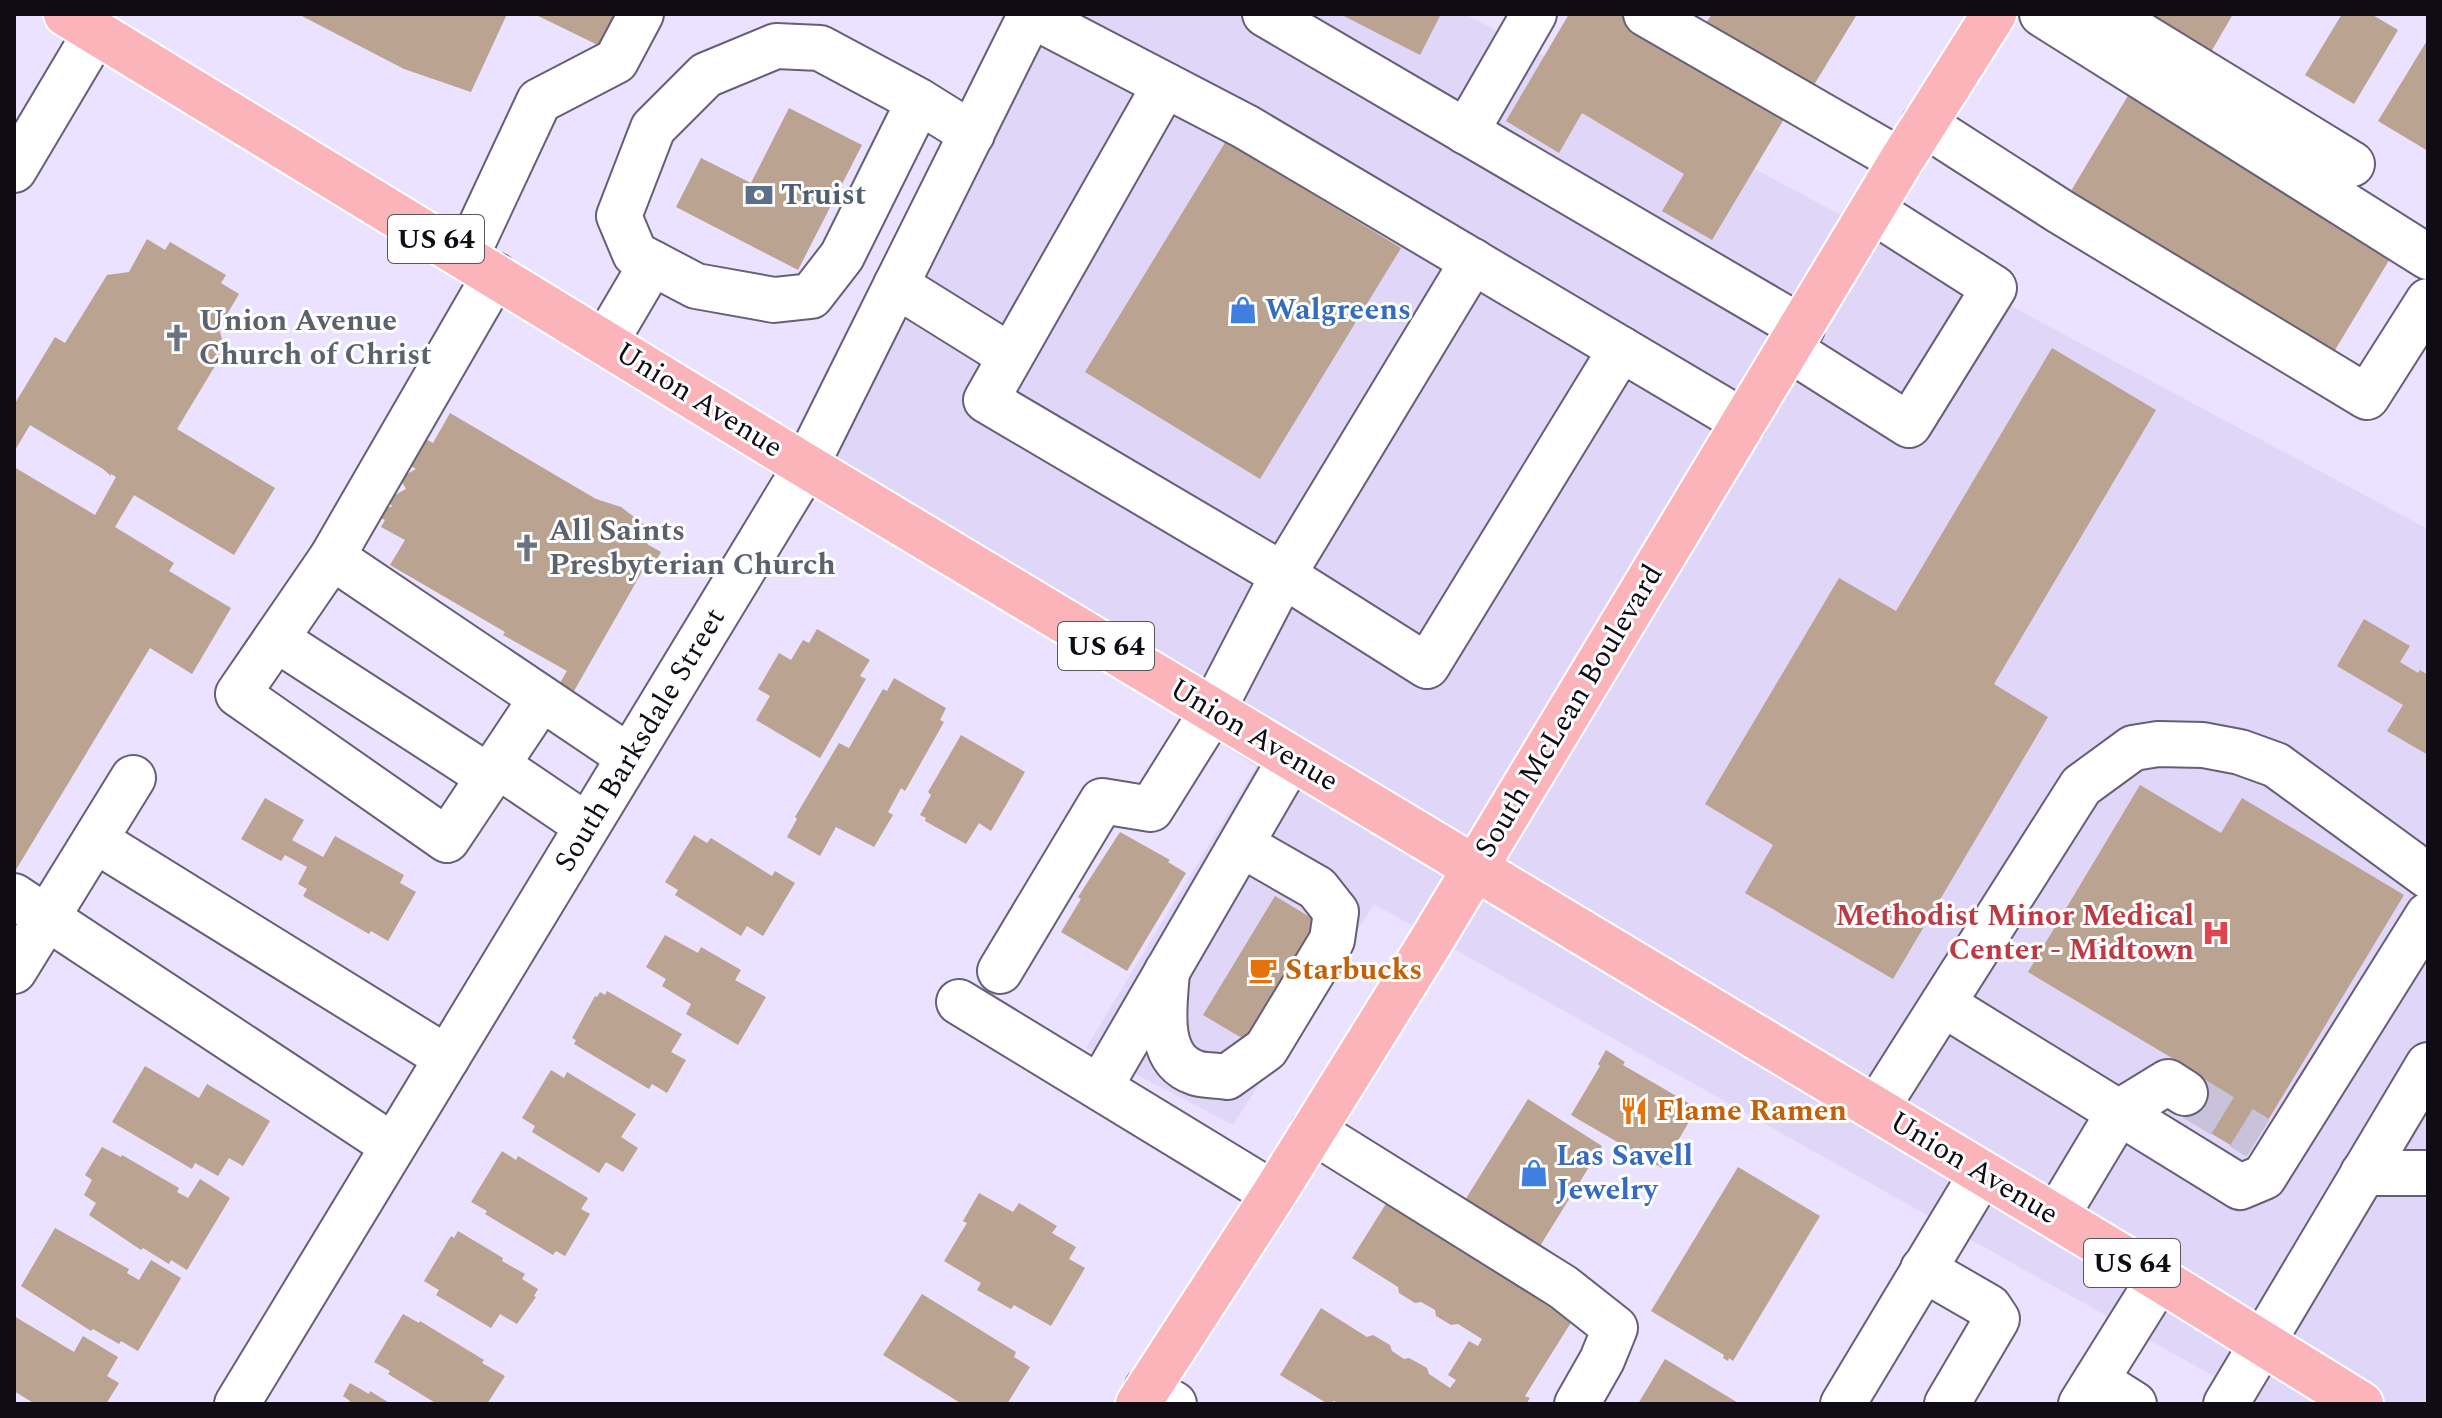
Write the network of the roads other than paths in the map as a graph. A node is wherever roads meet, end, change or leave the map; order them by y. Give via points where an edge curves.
1 (641, 14) edge
2 (1265, 14) edge
3 (1534, 14) edge
4 (1646, 14) edge
5 (1994, 14) edge
6 (2042, 14) edge
7 (2107, 14) edge
8 (1031, 15) edge
9 (81, 23) edge
10 (1165, 85) junction
11 (919, 101) junction
12 (1924, 124) junction
13 (1466, 132) junction
14 (972, 134) junction
15 (1901, 161) junction
16 (2352, 164) dead end
17 (14, 170) edge
18 (1873, 211) junction
19 (2428, 257) edge
20 (1473, 261) junction
21 (652, 263) junction
22 (480, 266) junction
23 (896, 285) junction
24 (2428, 301) edge
25 (1795, 339) junction
26 (605, 343) junction
27 (1621, 349) junction
28 (1010, 356) junction
29 (1744, 422) junction
30 (806, 466) junction
31 (332, 557) junction
32 (1283, 575) junction
33 (276, 639) junction
34 (541, 699) junction
35 (1213, 710) junction
36 (629, 757) junction
37 (1291, 758) junction
38 (493, 771) junction
39 (133, 778) dead end
40 (587, 826) junction
41 (95, 840) junction
42 (1242, 845) junction
43 (1474, 868) junction
44 (2428, 876) edge
45 (30, 906) edge
46 (2428, 915) edge
47 (14, 971) edge
48 (1000, 971) dead end
49 (1167, 971) junction
50 (959, 1002) dead end
51 (1943, 1004) junction
52 (447, 1058) junction
53 (2428, 1065) edge
54 (1100, 1087) junction
55 (2185, 1093) tunnel mouth
56 (1876, 1109) junction
57 (2119, 1112) junction
58 (1313, 1131) junction
59 (2409, 1132) edge
60 (393, 1146) junction
61 (1982, 1173) junction
62 (2363, 1173) junction
63 (2428, 1173) edge
64 (1274, 1194) junction
65 (2056, 1217) junction
66 (1923, 1269) junction
67 (2159, 1279) junction
68 (2263, 1343) junction
69 (2088, 1392) edge
70 (1153, 1399) edge
71 (237, 1404) edge
72 (1577, 1404) edge
73 (1843, 1404) edge
74 (1947, 1404) edge
75 (2134, 1404) edge
76 (2226, 1404) edge
77 (2361, 1404) edge

1 - 22 street via 616,61 539,101
2 - 13 street
3 - 13 street
4 - 15 street
5 - 12 main road, South McLean Boulevard
6 - 19 street
7 - 16 street
8 - 10 street
8 - 14 street, South Barksdale Street
9 - 17 street
9 - 22 main road, Union Avenue / US 64
10 - 20 street
10 - 28 street
11 - 14 street
11 - 21 street via 842,256 811,296 774,300 696,286
11 - 21 street via 820,48 776,46 706,75 653,128 619,216 635,254
12 - 15 main road, South McLean Boulevard
12 - 24 street via 2367,397
13 - 25 street
14 - 23 street, South Barksdale Street
15 - 18 main road, South McLean Boulevard
18 - 25 main road, South McLean Boulevard
18 - 25 street via 1994,288 1909,425
20 - 27 street
20 - 32 street
21 - 26 street
22 - 26 main road, Union Avenue / US 64
22 - 31 street
23 - 28 street
23 - 30 street, South Barksdale Street
25 - 29 main road, South McLean Boulevard
26 - 30 main road, Union Avenue / US 64
27 - 29 street
27 - 32 street via 1427,666
28 - 32 street via 986,400
29 - 43 main road, South McLean Boulevard
30 - 35 main road, Union Avenue / US 64
30 - 36 street, South Barksdale Street
31 - 33 street
31 - 34 street
32 - 35 street
33 - 38 street
33 - 38 street via 238,694 447,840
34 - 36 street
34 - 38 street
35 - 37 main road, Union Avenue / US 64
35 - 48 street via 1151,809 1102,801
36 - 40 street, South Barksdale Street
37 - 42 street
37 - 43 main road, Union Avenue / US 64
38 - 40 street
39 - 41 street
40 - 52 street, South Barksdale Street
41 - 45 street
41 - 52 street
42 - 49 street
42 - 49 street via 1317,888 1336,912 1332,940 1266,1049 1227,1077 1194,1072 1172,1055 1163,1029
43 - 56 main road, Union Avenue / US 64
43 - 58 main road, South McLean Boulevard
44 - 51 street via 2276,765 2203,745 2133,748 2081,786
45 - 47 street
45 - 60 street
46 - 57 street via 2269,1144 2264,1177 2240,1187
49 - 54 street
50 - 54 street
51 - 56 street
51 - 57 street
52 - 60 street, South Barksdale Street
53 - 59 street
54 - 64 street
55 - 57 street via 2168,1082
56 - 61 main road, Union Avenue / US 64
57 - 65 street
58 - 64 main road, South McLean Boulevard
58 - 72 street via 1563,1287 1615,1328
59 - 62 street
60 - 71 street, South Barksdale Street
61 - 65 main road, Union Avenue / US 64
61 - 66 street
62 - 63 street
62 - 68 street
64 - 70 main road, South McLean Boulevard
65 - 67 main road, Union Avenue / US 64
66 - 73 street
66 - 74 street via 1989,1307 1997,1319
67 - 68 main road, Union Avenue / US 64
67 - 69 street
68 - 76 street
68 - 77 main road, Union Avenue / US 64
69 - 75 street

